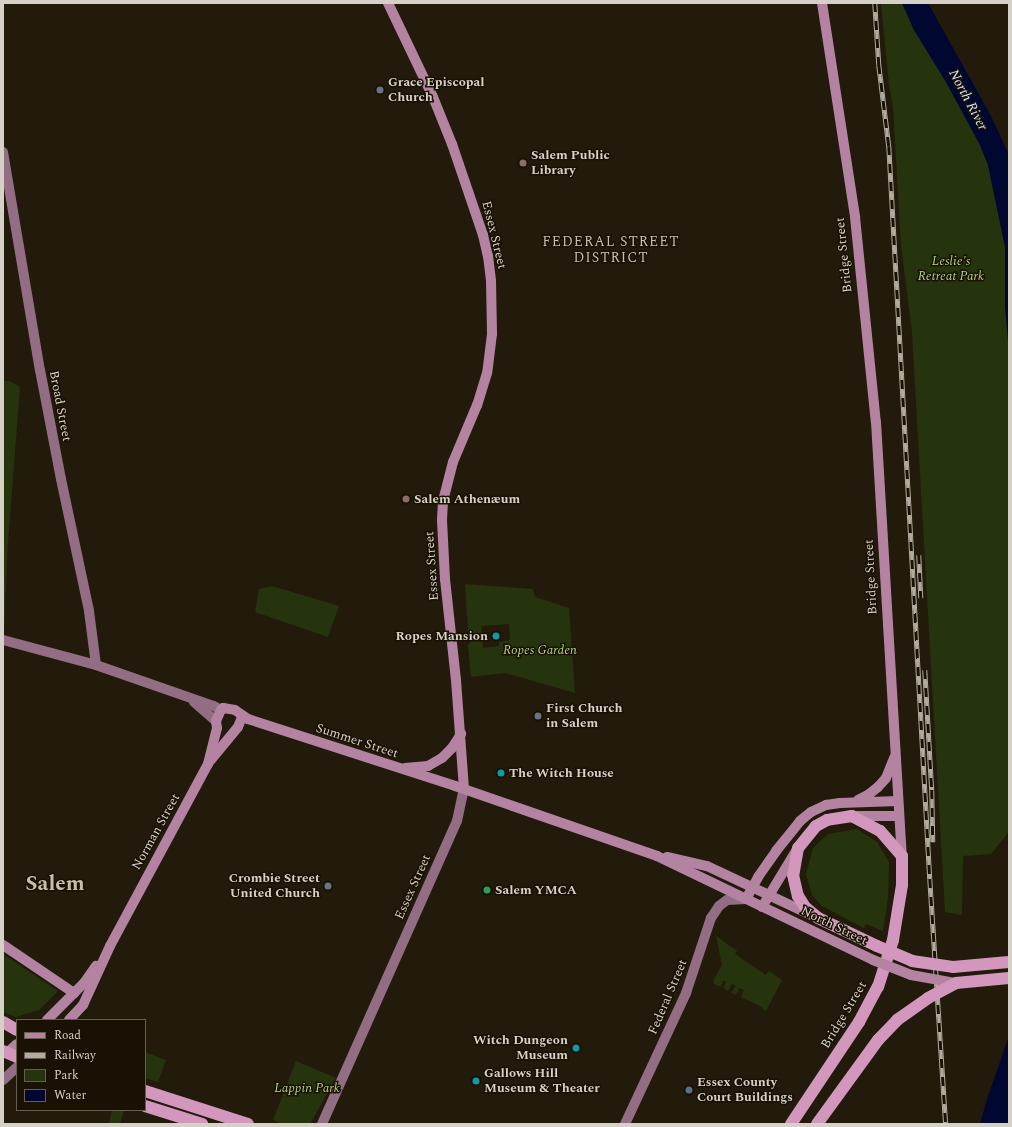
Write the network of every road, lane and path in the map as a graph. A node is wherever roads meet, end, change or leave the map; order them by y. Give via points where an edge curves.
1 (388, 3) edge
2 (822, 3) edge
3 (3, 152) edge
4 (3, 640) edge
5 (96, 665) junction
6 (188, 697) junction
7 (221, 710) junction
8 (242, 716) junction
9 (217, 725) junction
10 (281, 729) junction
11 (236, 730) junction
12 (461, 734) junction
13 (896, 754) junction
14 (208, 764) junction
15 (397, 768) junction
16 (464, 790) junction
17 (898, 801) junction
18 (854, 802) junction
19 (852, 816) junction
20 (899, 816) junction
21 (798, 848) junction
22 (657, 856) junction
23 (902, 856) junction
24 (753, 886) junction
25 (771, 895) junction
26 (746, 899) junction
27 (762, 907) junction
28 (818, 918) junction
29 (3, 945) edge
30 (110, 946) junction
31 (1009, 962) edge
32 (1009, 978) edge
33 (956, 983) junction
34 (74, 993) junction
35 (48, 1019) edge
36 (71, 1019) edge
37 (3, 1022) edge
38 (16, 1029) edge
39 (16, 1045) edge
40 (7, 1054) edge
41 (16, 1068) edge
42 (3, 1080) edge
43 (146, 1091) edge
44 (146, 1106) edge
45 (202, 1124) edge
46 (248, 1124) edge
47 (322, 1124) edge
48 (625, 1124) edge
49 (791, 1124) edge
50 (817, 1124) edge

1 - 12 main road, Essex Street via 433,97 452,144 483,235 491,281 492,334 487,373 477,405 453,462 443,501 446,588
2 - 13 main road, Bridge Street via 855,217 871,374
3 - 5 street, Broad Street via 40,370 89,611
4 - 5 street
5 - 6 street
6 - 7 street
6 - 9 street via 204,708
7 - 8 main road via 230,709
7 - 9 main road
8 - 10 main road, Summer Street
8 - 11 main road
9 - 11 main road via 228,733
9 - 14 main road, Norman Street
10 - 11 main road
10 - 15 main road, Summer Street
11 - 14 main road
12 - 15 main road via 442,758 428,766
12 - 16 main road, Essex Street
13 - 17 main road, Bridge Street
13 - 18 main road via 886,778 868,795
14 - 30 main road, Norman Street
15 - 16 main road, Summer Street
16 - 22 main road, North Street
16 - 47 street, Essex Street via 457,821
17 - 18 main road
17 - 20 main road, Bridge Street
18 - 24 main road via 826,805 800,820
19 - 20 main road
19 - 21 highway via 827,820 816,826
19 - 23 highway via 880,831
20 - 23 main road, Bridge Street
21 - 25 main road
21 - 28 highway via 794,863 795,889 805,907
22 - 24 main road, North Street via 683,859 707,866
22 - 26 main road, North Street
23 - 49 highway, Bridge Street via 902,885 896,923 878,987 859,1022
24 - 25 main road, North Street
24 - 26 main road
25 - 27 main road
25 - 28 main road, North Street
26 - 27 main road, North Street
26 - 48 street, Federal Street via 727,900 711,918 686,993
27 - 33 main road, North Street, bridge via 873,960 911,975
28 - 31 highway, North Street, bridge via 912,961 953,967
29 - 34 main road
30 - 34 main road, Norman Street
30 - 36 main road, Norman Street via 83,1005
32 - 33 highway, North Street
33 - 50 highway, bridge via 928,998 897,1020 878,1040
34 - 35 main road, Norman Street
37 - 38 highway
39 - 40 main road
41 - 42 street
43 - 46 highway
44 - 45 highway

